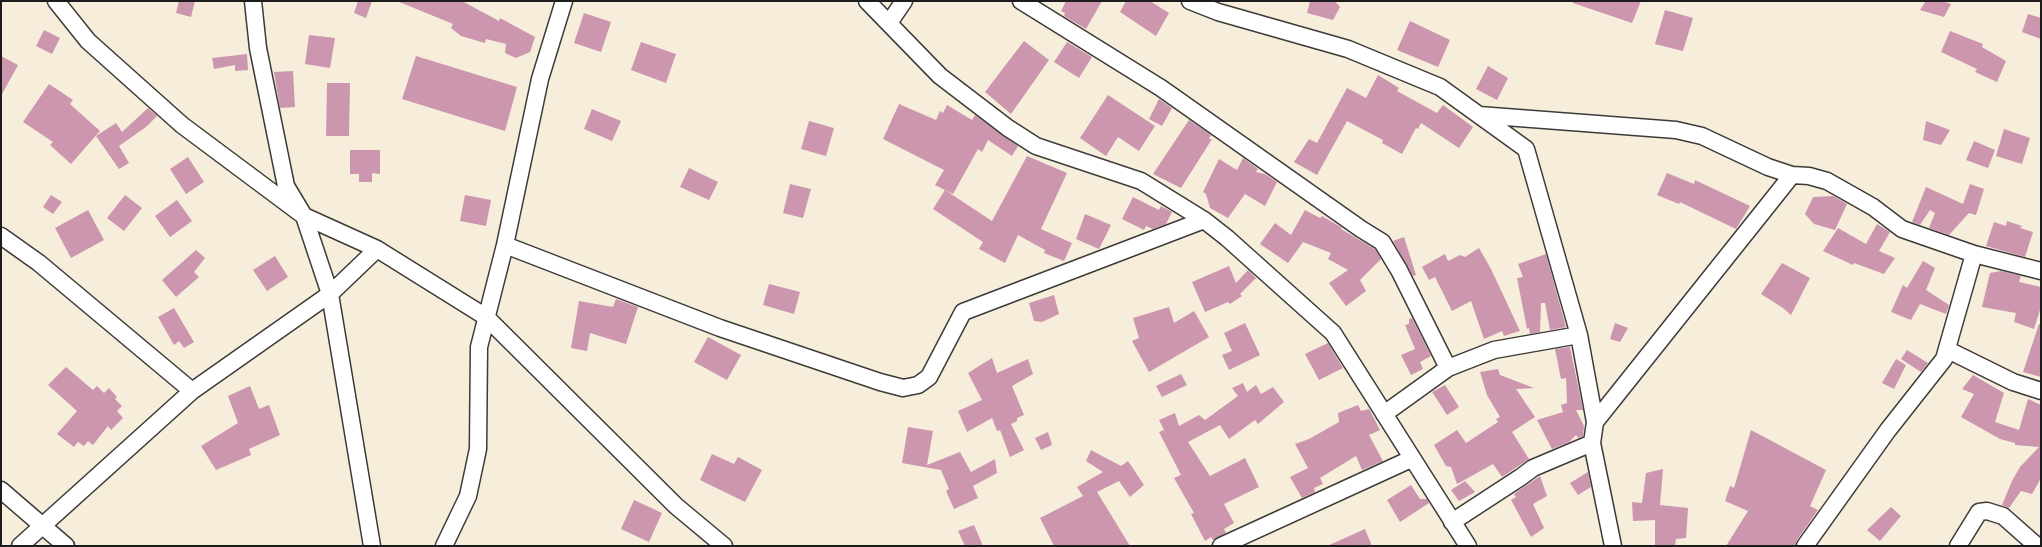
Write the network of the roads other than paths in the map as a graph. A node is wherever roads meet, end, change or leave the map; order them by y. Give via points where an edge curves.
1 (56, 1) edge
2 (253, 1) edge
3 (564, 1) edge
4 (867, 1) edge
5 (904, 1) edge
6 (1021, 1) edge
7 (1190, 1) edge
8 (889, 23) junction
9 (1479, 116) junction
10 (1792, 175) junction
11 (304, 216) junction
12 (1204, 220) junction
13 (1, 236) edge
14 (504, 245) junction
15 (377, 248) junction
16 (1974, 254) junction
17 (2041, 271) edge
18 (330, 294) junction
19 (486, 317) junction
20 (1579, 335) junction
21 (1948, 350) junction
22 (1448, 368) junction
23 (192, 391) junction
24 (2041, 391) edge
25 (1384, 414) junction
26 (1595, 422) junction
27 (1592, 443) junction
28 (1412, 459) junction
29 (1, 490) edge
30 (1452, 522) junction
31 (42, 525) junction
32 (716, 543) edge
33 (20, 546) edge
34 (66, 546) edge
35 (372, 546) edge
36 (444, 546) edge
37 (1221, 546) edge
38 (1468, 546) edge
39 (1613, 546) edge
40 (1805, 546) edge
41 (1958, 546) edge
42 (2037, 546) edge

1 - 11 street via 88,41 182,125
2 - 11 street via 258,48 286,186
3 - 14 street via 540,78
4 - 8 street
5 - 8 street
6 - 22 street via 1161,88 1382,242
7 - 9 street via 1227,15 1348,49 1440,87
8 - 12 street via 940,76 1036,146 1142,181
9 - 10 street via 1676,130 1717,142
9 - 20 street via 1526,150
10 - 16 street via 1827,181 1873,207 1902,229
10 - 26 street
11 - 15 street
11 - 18 street
12 - 14 street via 963,312 929,377 918,385 903,388 720,328
12 - 25 street via 1333,333
13 - 23 street via 39,263
14 - 19 street
15 - 18 street
15 - 19 street
16 - 17 street
16 - 21 street
18 - 23 street
18 - 35 street
19 - 32 street
19 - 36 street via 479,347 478,449 468,496
20 - 22 street via 1494,350
20 - 26 street
21 - 24 street via 2013,382
21 - 40 street
22 - 25 street
23 - 31 street
25 - 28 street
26 - 27 street
27 - 30 street via 1533,468
27 - 39 street
28 - 30 street
28 - 37 street
29 - 31 street
30 - 38 street
31 - 33 street
31 - 34 street
41 - 42 street via 1979,512 1987,511 2003,516

